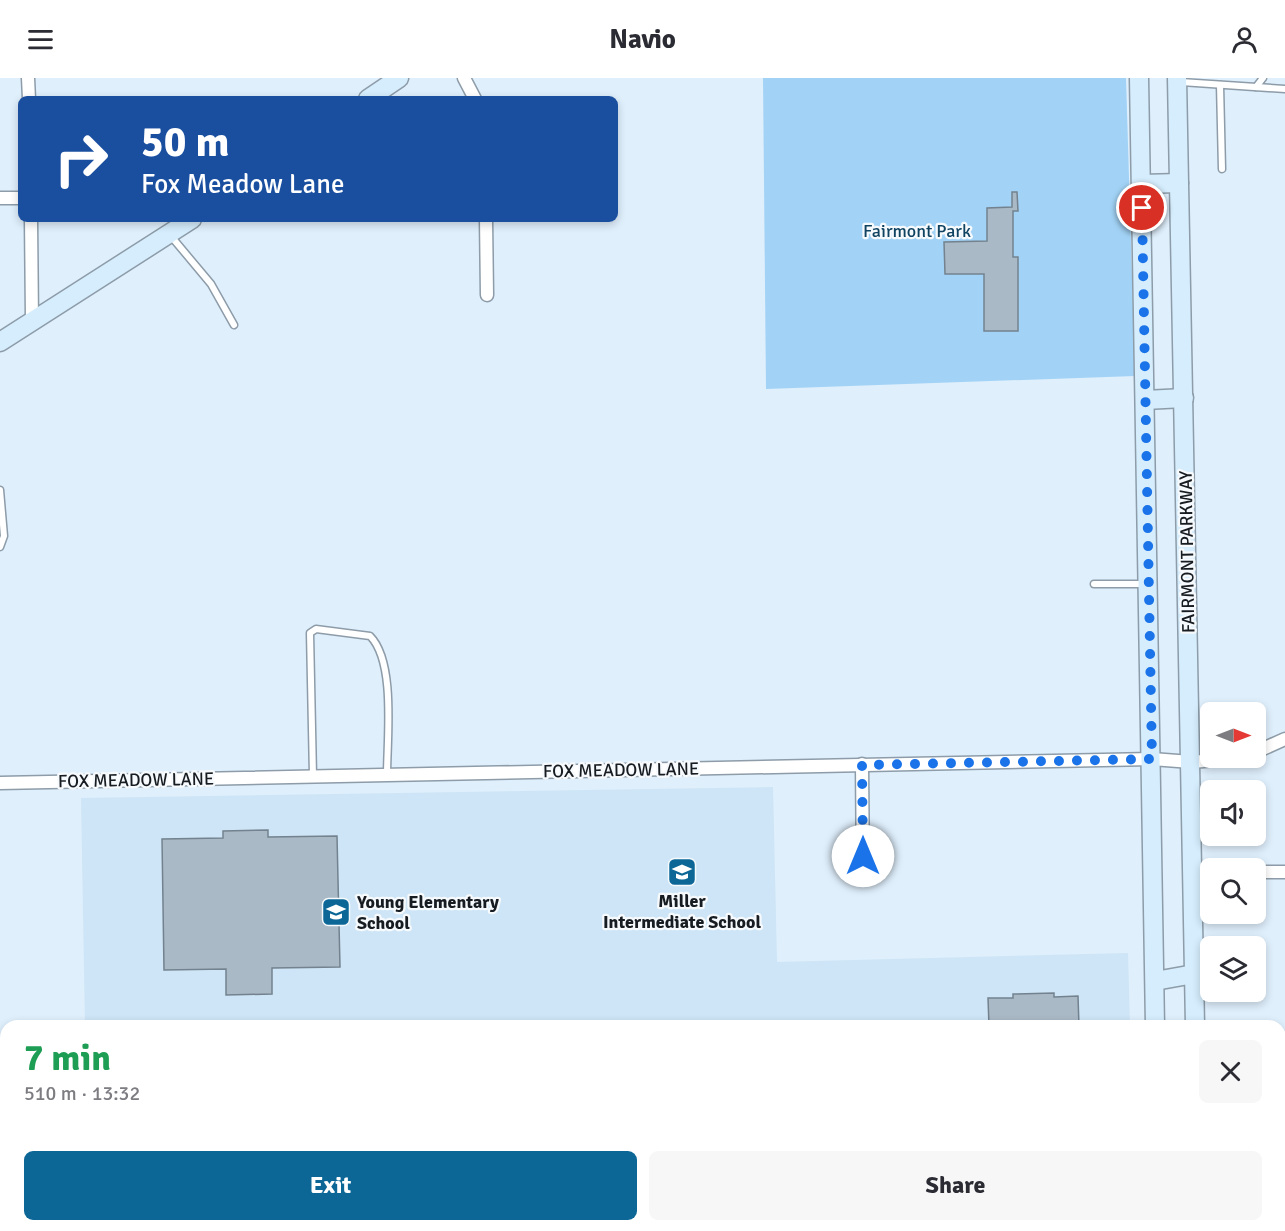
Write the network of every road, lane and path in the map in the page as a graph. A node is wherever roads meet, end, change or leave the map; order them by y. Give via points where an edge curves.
1 (28, 78) edge
2 (399, 78) edge
3 (464, 78) edge
4 (1139, 78) edge
5 (1263, 78) edge
6 (1177, 80) edge
7 (1220, 85) junction
8 (1256, 87) junction
9 (1285, 89) edge
10 (28, 96) edge
11 (372, 96) edge
12 (473, 96) edge
13 (1222, 169) dead end
14 (1179, 183) junction
15 (1142, 184) junction
16 (0, 198) edge
17 (18, 198) edge
18 (31, 222) edge
19 (188, 222) edge
20 (486, 222) edge
21 (170, 234) junction
22 (487, 295) dead end
23 (32, 320) junction
24 (234, 325) dead end
25 (0, 342) edge
26 (1184, 398) junction
27 (1145, 400) junction
28 (0, 490) edge
29 (0, 547) edge
30 (1094, 584) dead end
31 (1149, 584) junction
32 (1285, 739) edge
33 (1266, 748) edge
34 (1152, 759) junction
35 (1200, 761) edge
36 (1191, 762) junction
37 (862, 765) junction
38 (387, 774) junction
39 (313, 776) junction
40 (0, 783) edge
41 (1201, 858) edge
42 (1266, 872) edge
43 (1285, 872) edge
44 (863, 879) dead end
45 (1200, 898) edge
46 (1194, 974) junction
47 (1155, 981) junction
48 (1155, 1020) edge
49 (1195, 1020) edge

1 - 10 street
2 - 11 main road
3 - 12 street
4 - 15 main road
5 - 8 lane
6 - 7 lane
6 - 14 main road, FAIRMONT PARKWAY
7 - 8 lane
7 - 13 lane
8 - 9 lane
14 - 15 main road
14 - 26 main road, FAIRMONT PARKWAY
15 - 27 main road
16 - 17 street
18 - 23 street
19 - 21 main road
20 - 22 street
21 - 23 main road
21 - 24 lane via 212,284
23 - 25 main road
26 - 27 main road
26 - 36 main road, FAIRMONT PARKWAY
27 - 31 main road
28 - 29 lane via 4,536
30 - 31 lane
31 - 34 main road
32 - 33 street
34 - 36 street, FOX MEADOW LANE
34 - 37 street, FOX MEADOW LANE
34 - 47 main road
35 - 36 street, FOX MEADOW LANE
36 - 41 main road, FAIRMONT PARKWAY
37 - 38 street, FOX MEADOW LANE
37 - 44 street
38 - 39 street, FOX MEADOW LANE
38 - 39 lane via 386,672 381,650 370,636 316,629 310,633 309,655
39 - 40 street, FOX MEADOW LANE
42 - 43 street
45 - 46 main road, FAIRMONT PARKWAY
46 - 47 main road
46 - 49 main road, FAIRMONT PARKWAY
47 - 48 main road

